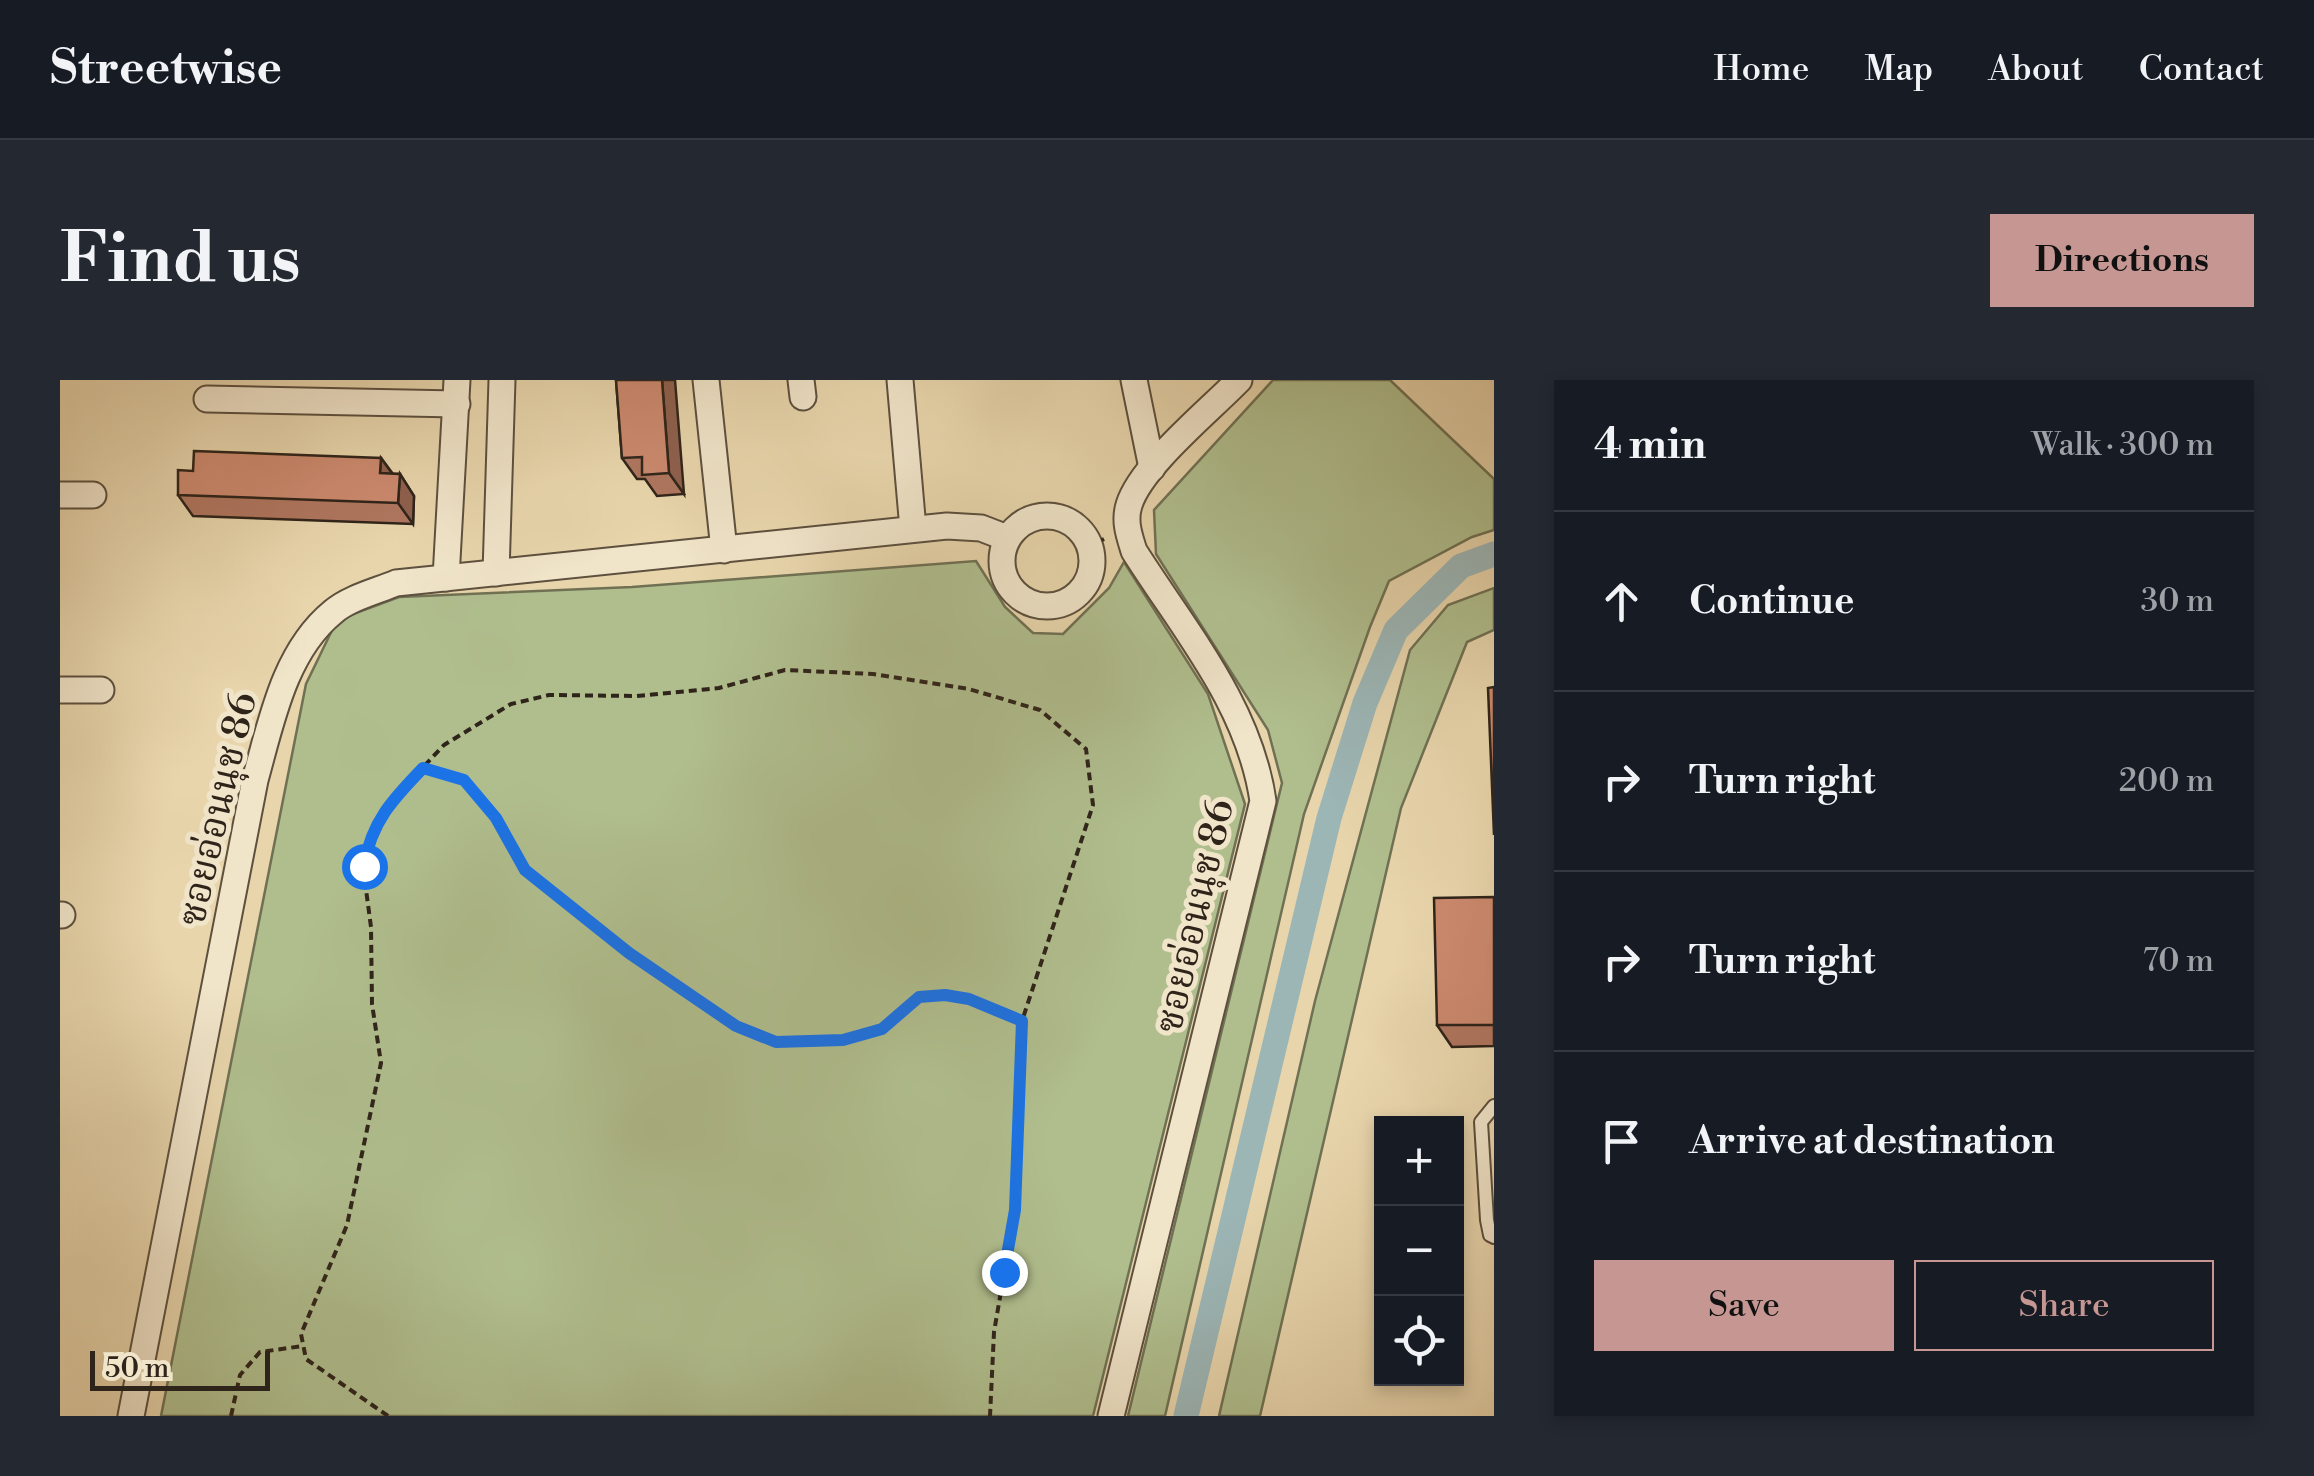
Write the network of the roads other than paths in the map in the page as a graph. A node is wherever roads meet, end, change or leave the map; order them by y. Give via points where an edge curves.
1 (502, 380) edge
2 (706, 380) edge
3 (900, 380) edge
4 (1134, 380) edge
5 (1239, 380) edge
6 (457, 392) edge
7 (207, 399) dead end
8 (1152, 468) junction
9 (93, 494) dead end
10 (60, 496) edge
11 (913, 528) junction
12 (1007, 538) dead end
13 (724, 550) junction
14 (496, 573) junction
15 (446, 578) junction
16 (60, 690) edge
17 (101, 690) dead end
18 (1494, 1106) edge
19 (1494, 1237) edge
20 (131, 1416) edge
21 (1111, 1416) edge

1 - 14 street
2 - 13 street
3 - 11 street
4 - 8 street
5 - 8 street, ซอยอ่อนนุช 86
6 - 7 street
6 - 15 street
8 - 21 street, ซอยอ่อนนุช 86 via 1128,507 1126,528 1134,551 1235,706 1263,801
9 - 10 street
11 - 12 street, ซอยอ่อนนุช 86 via 981,528
11 - 13 street, ซอยอ่อนนุช 86
13 - 14 street, ซอยอ่อนนุช 86
14 - 15 street, ซอยอ่อนนุช 86
15 - 20 street, ซอยอ่อนนุช 86 via 396,582 334,610 306,640 277,702 255,780
16 - 17 street
18 - 19 lane via 1482,1122 1487,1220

